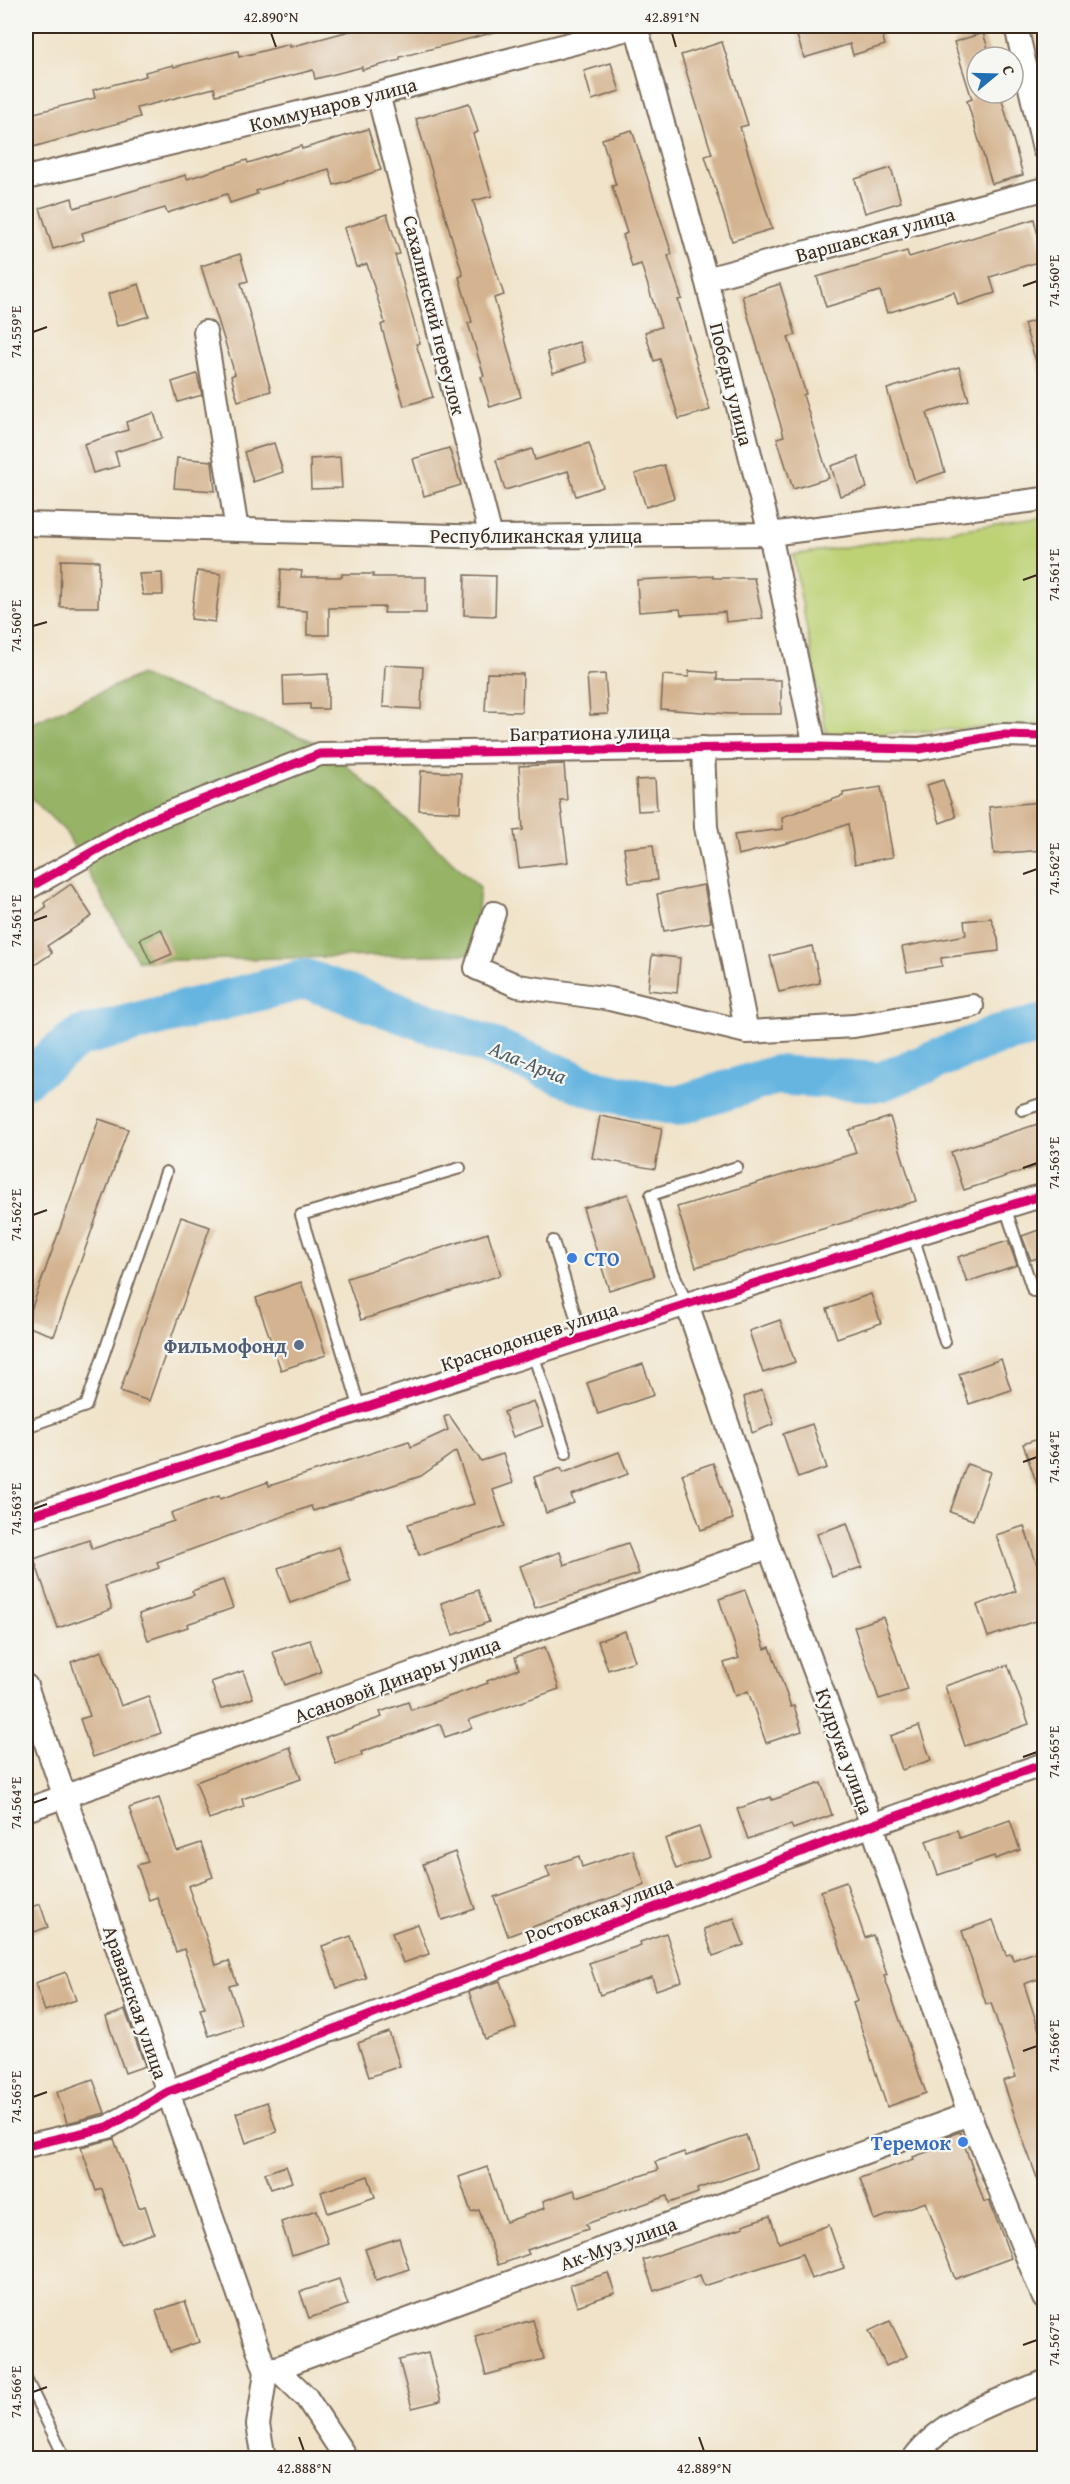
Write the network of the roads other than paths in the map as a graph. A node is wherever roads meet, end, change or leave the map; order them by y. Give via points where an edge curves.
1 (637, 26) edge
2 (1016, 26) edge
3 (378, 94) junction
4 (1044, 149) edge
5 (26, 178) edge
6 (1044, 189) edge
7 (706, 279) junction
8 (205, 332) dead end
9 (1044, 499) edge
10 (26, 524) edge
11 (237, 530) junction
12 (770, 534) junction
13 (491, 537) junction
14 (1044, 736) edge
15 (815, 747) junction
16 (703, 748) junction
17 (26, 889) edge
18 (494, 913) dead end
19 (972, 1006) dead end
20 (747, 1032) junction
21 (1044, 1103) edge
22 (1022, 1110) dead end
23 (737, 1167) dead end
24 (460, 1168) dead end
25 (166, 1172) dead end
26 (1044, 1195) edge
27 (1005, 1207) junction
28 (913, 1235) junction
29 (553, 1241) dead end
30 (1033, 1291) dead end
31 (687, 1304) junction
32 (582, 1338) junction
33 (945, 1342) dead end
34 (533, 1354) junction
35 (360, 1409) junction
36 (26, 1427) edge
37 (566, 1453) dead end
38 (26, 1517) edge
39 (769, 1547) junction
40 (26, 1686) edge
41 (1044, 1764) edge
42 (65, 1797) junction
43 (26, 1810) edge
44 (872, 1826) junction
45 (168, 2092) junction
46 (969, 2114) junction
47 (26, 2146) edge
48 (1044, 2298) edge
49 (271, 2370) junction
50 (26, 2379) edge
51 (1044, 2382) edge
52 (65, 2458) edge
53 (264, 2458) edge
54 (346, 2458) edge
55 (914, 2458) edge

1 - 3 street, Коммунаров улица
1 - 7 street, Победы улица
2 - 4 street
3 - 5 street, Коммунаров улица
3 - 13 street, Сахалинский переулок
6 - 7 street, Варшавская улица
7 - 12 street, Победы улица
8 - 11 street
9 - 12 street, Республиканская улица
10 - 11 street, Республиканская улица
11 - 13 street, Республиканская улица
12 - 13 street, Республиканская улица
12 - 15 street, Победы улица
14 - 15 street, Багратиона улица via 1002,735 919,749
15 - 16 street, Багратиона улица
16 - 17 street, Багратиона улица via 320,754 148,820
16 - 20 street via 706,827
18 - 20 street via 476,968 518,986 610,999
19 - 20 street via 854,1026
21 - 22 lane
23 - 31 lane via 651,1195 672,1269
24 - 35 lane via 301,1215
25 - 36 lane via 86,1406
26 - 27 street, Краснодонцев улица
27 - 28 street, Краснодонцев улица
27 - 30 lane
28 - 31 street, Краснодонцев улица
28 - 33 lane
29 - 32 lane
31 - 32 street, Краснодонцев улица
31 - 39 street, Кудрука улица
32 - 34 street, Краснодонцев улица
34 - 35 street, Краснодонцев улица
34 - 37 lane
35 - 38 street, Краснодонцев улица
39 - 42 street, Асановой Динары улица
39 - 44 street, Кудрука улица
40 - 42 street, Араванская улица
41 - 44 street, Ростовская улица
42 - 43 street, Асановой Динары улица
42 - 45 street, Араванская улица
44 - 45 street, Ростовская улица
44 - 46 street, Кудрука улица
45 - 47 street, Ростовская улица via 108,2127
45 - 49 street, Араванская улица
46 - 48 street, Кудрука улица
46 - 49 street, Ак-Муз улица
49 - 53 street, Араванская улица via 258,2425
49 - 54 street via 306,2397
50 - 52 lane
51 - 55 street via 972,2410

